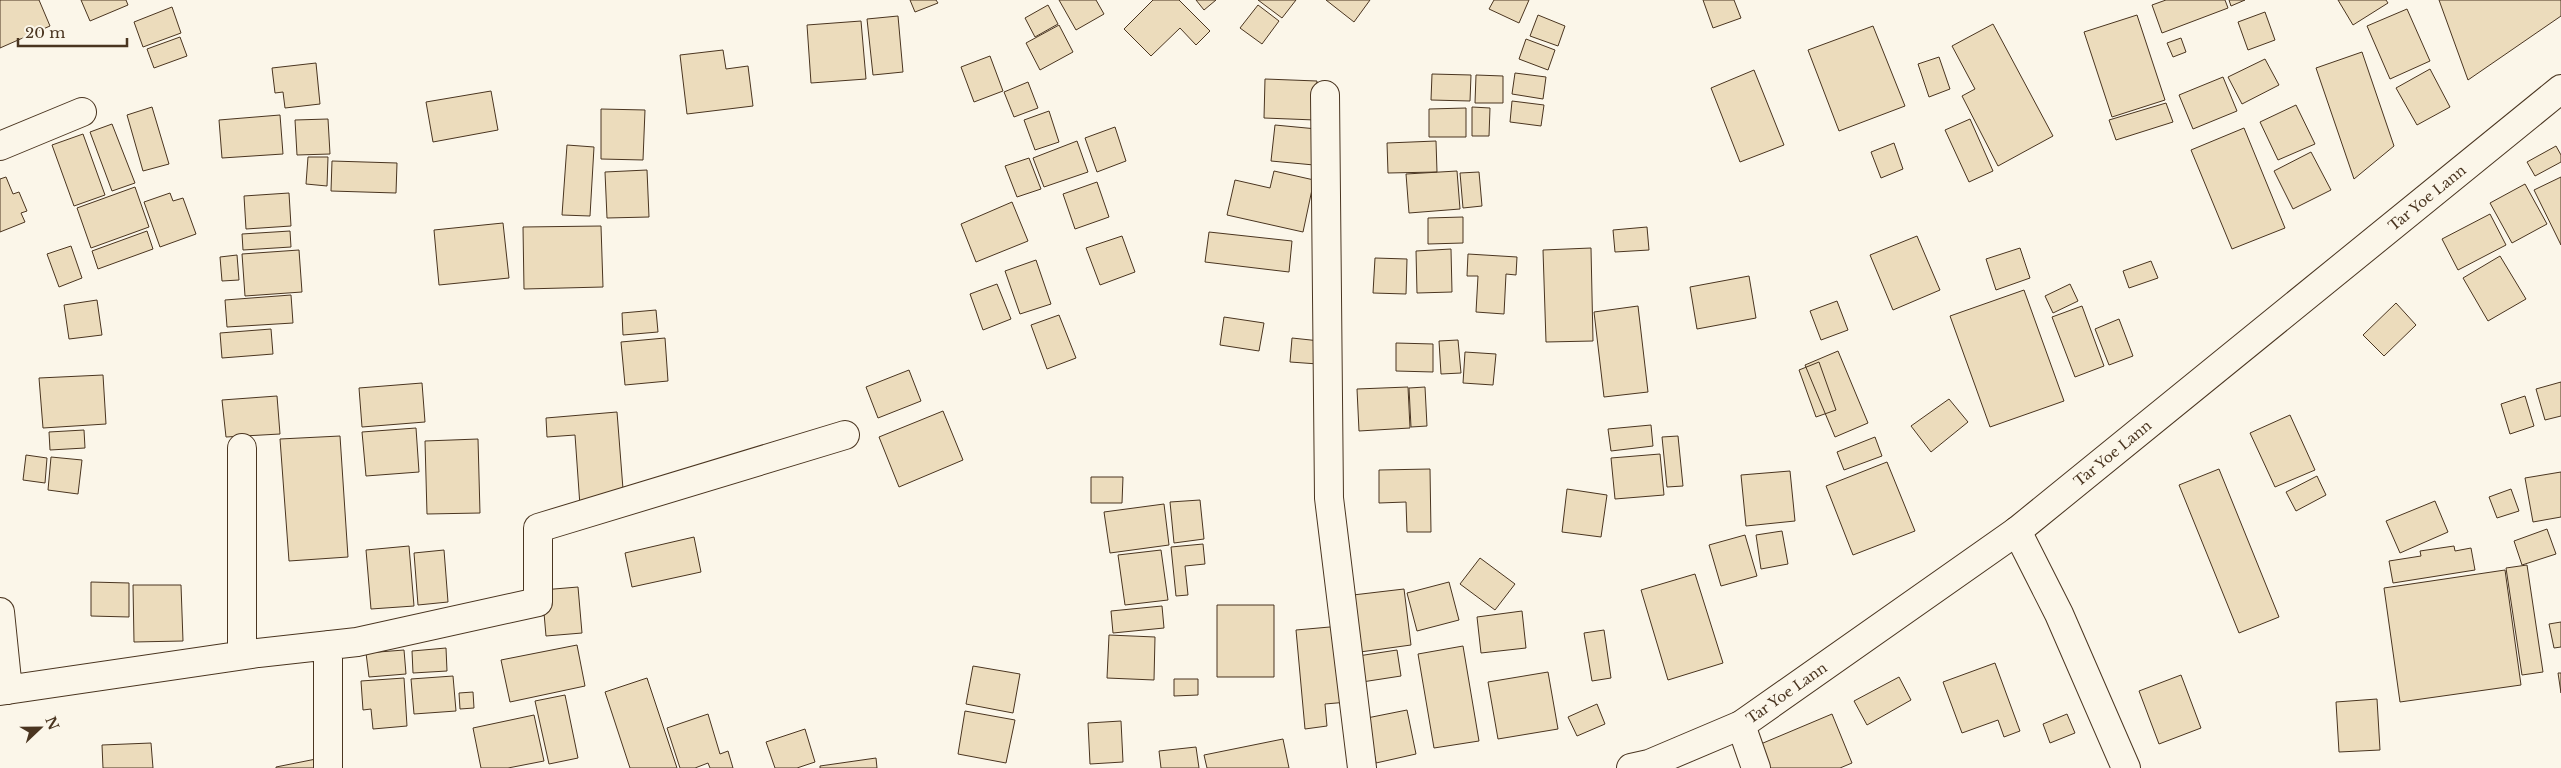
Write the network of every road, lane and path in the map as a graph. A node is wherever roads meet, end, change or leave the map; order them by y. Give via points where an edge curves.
1 (2561, 89) edge
2 (1325, 95) dead end
3 (82, 112) dead end
4 (0, 146) edge
5 (845, 435) dead end
6 (242, 448) dead end
7 (2017, 531) junction
8 (0, 612) edge
9 (328, 645) junction
10 (242, 655) junction
11 (4, 691) edge
12 (1741, 725) junction
13 (328, 768) edge
14 (1362, 768) edge
15 (1631, 768) edge
16 (1756, 768) edge
17 (2126, 768) edge

1 - 7 street, Tar Yoe Lann
2 - 14 street via 1329,498
3 - 4 street
5 - 9 street via 538,528 538,602 356,642
6 - 10 street
7 - 12 street, Tar Yoe Lann
7 - 17 street via 2059,614
8 - 11 street
9 - 10 street
9 - 13 street
10 - 11 street
12 - 15 street, Tar Yoe Lann
12 - 16 street

